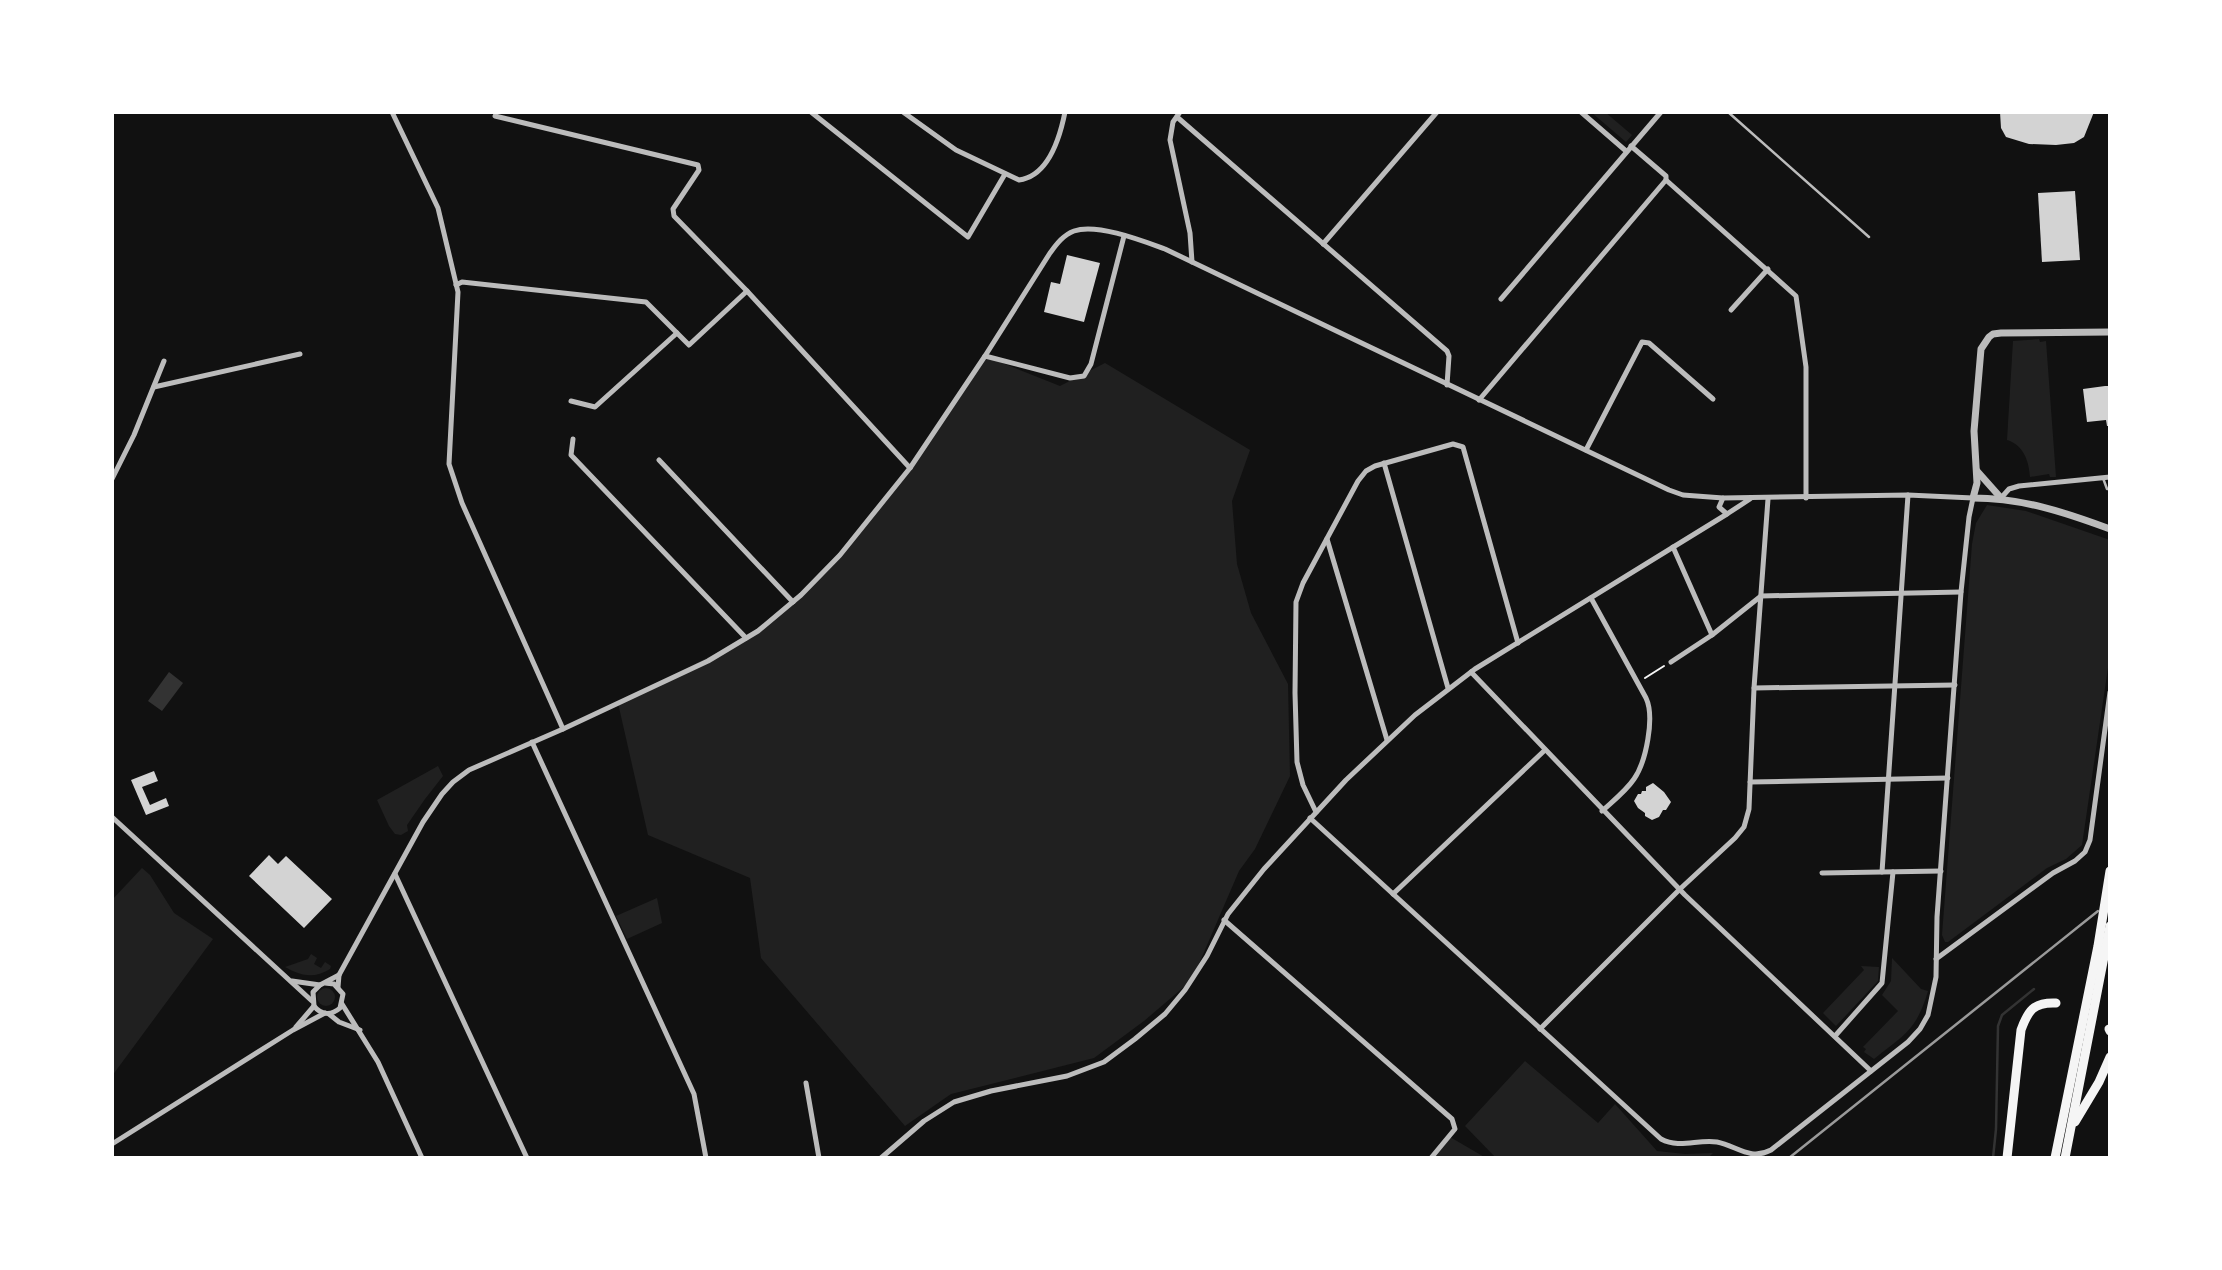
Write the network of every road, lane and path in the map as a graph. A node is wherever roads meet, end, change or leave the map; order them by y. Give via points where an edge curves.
1 (392, 112) edge
2 (811, 112) edge
3 (903, 112) edge
4 (1065, 112) edge
5 (1437, 112) edge
6 (1581, 112) edge
7 (1661, 112) edge
8 (1728, 112) edge
9 (1178, 115) edge
10 (495, 116) dead end
11 (1629, 148) junction
12 (1005, 174) junction
13 (1666, 180) junction
14 (1124, 236) junction
15 (1869, 237) dead end
16 (1323, 244) junction
17 (1192, 262) junction
18 (1768, 270) junction
19 (456, 285) junction
20 (747, 291) junction
21 (1501, 299) dead end
22 (1731, 310) dead end
23 (2110, 332) edge
24 (677, 333) junction
25 (300, 354) dead end
26 (985, 356) junction
27 (164, 361) dead end
28 (1447, 385) junction
29 (154, 387) junction
30 (1713, 399) dead end
31 (1479, 400) junction
32 (571, 401) dead end
33 (573, 439) dead end
34 (1586, 450) junction
35 (659, 460) dead end
36 (1384, 463) junction
37 (910, 468) junction
38 (1976, 470) junction
39 (2110, 477) edge
40 (2102, 478) junction
41 (112, 479) edge
42 (2110, 489) edge
43 (1908, 495) junction
44 (1706, 497) junction
45 (1723, 498) junction
46 (1806, 498) junction
47 (1973, 498) junction
48 (2001, 498) junction
49 (1750, 499) junction
50 (1768, 499) junction
51 (1718, 507) junction
52 (1727, 514) junction
53 (2110, 529) edge
54 (1326, 539) junction
55 (1673, 547) junction
56 (1900, 592) junction
57 (1961, 592) junction
58 (1761, 596) junction
59 (1591, 598) junction
60 (793, 602) junction
61 (1712, 635) junction
62 (746, 638) junction
63 (1518, 643) junction
64 (1671, 662) joint
65 (1471, 672) junction
66 (1638, 682) junction
67 (1955, 685) junction
68 (1894, 686) junction
69 (1448, 688) junction
70 (1754, 688) junction
71 (2110, 692) edge
72 (564, 729) junction
73 (1387, 740) junction
74 (532, 742) junction
75 (1545, 750) junction
76 (1948, 778) junction
77 (1888, 779) junction
78 (1751, 782) junction
79 (1602, 811) junction
80 (1316, 812) junction
81 (112, 817) edge
82 (1310, 818) junction
83 (1941, 871) junction
84 (2110, 871) edge
85 (1882, 872) junction
86 (1893, 872) junction
87 (1822, 873) dead end
88 (395, 874) junction
89 (1679, 889) junction
90 (1393, 894) junction
91 (1224, 920) junction
92 (2110, 926) edge
93 (1936, 958) junction
94 (339, 975) junction
95 (290, 980) junction
96 (323, 984) junction
97 (338, 987) junction
98 (313, 1003) junction
99 (2056, 1003) dead end
100 (342, 1004) junction
101 (327, 1014) junction
102 (1541, 1028) junction
103 (293, 1030) junction
104 (360, 1030) junction
105 (1835, 1036) junction
106 (2110, 1057) edge
107 (1871, 1071) junction
108 (806, 1083) dead end
109 (2071, 1129) junction
110 (112, 1144) edge
111 (422, 1158) edge
112 (527, 1158) edge
113 (706, 1158) edge
114 (819, 1158) edge
115 (881, 1158) edge
116 (1431, 1158) edge
117 (2007, 1158) edge
118 (2055, 1158) edge
119 (2065, 1158) edge

1 - 19 street via 438,210
2 - 12 street via 968,237
3 - 12 street via 956,150
4 - 12 street via 1054,150 1045,162 1028,179
5 - 16 street
6 - 11 street
7 - 11 street
8 - 15 lane
9 - 16 street
9 - 17 street via 1171,129 1171,147
10 - 20 street via 698,165 673,214
11 - 13 street
11 - 21 street
13 - 18 street
13 - 31 street
14 - 17 street
14 - 26 street via 1082,230 1059,241
14 - 26 street via 1084,376 1070,378
16 - 28 street via 1448,352
17 - 28 street
18 - 22 street
18 - 46 street via 1792,290 1799,304 1806,367
19 - 24 street via 462,282 646,302
19 - 72 street via 448,462
20 - 24 street via 691,344
20 - 37 street
23 - 38 street via 2001,333 1989,337 1982,349 1974,431
24 - 32 street via 595,407
25 - 29 street
26 - 37 street
27 - 29 street
28 - 31 street
29 - 41 street
30 - 34 street via 1649,343 1642,342
31 - 34 street
33 - 62 street via 571,455
34 - 44 street via 1675,492
35 - 60 street
36 - 54 street via 1362,475
36 - 63 street via 1452,444 1465,450
36 - 69 street
37 - 60 street via 840,555
38 - 47 street
38 - 48 street
39 - 40 street
40 - 42 lane
40 - 48 street via 2019,486
43 - 46 street
43 - 47 street
43 - 56 street
44 - 45 street
44 - 51 street
45 - 49 street
45 - 51 street
46 - 50 street
47 - 48 street
47 - 57 street
48 - 53 street via 2047,506
49 - 50 street
49 - 52 street
50 - 58 street
51 - 52 street
52 - 55 street
54 - 73 street
54 - 80 street via 1301,586 1295,612 1297,762
55 - 59 street
55 - 61 street
56 - 57 street
56 - 58 street
56 - 68 street
57 - 67 street
58 - 61 street
58 - 70 street
59 - 63 street
59 - 66 street
60 - 62 street
61 - 64 street
62 - 72 street via 708,661
63 - 65 street
64 - 66 path
65 - 69 street
65 - 75 street
66 - 79 street via 1651,713 1642,762 1631,782
67 - 68 street
67 - 76 street
68 - 70 street
68 - 77 street
69 - 73 street
70 - 78 street
71 - 93 street via 2085,852
72 - 74 street
73 - 80 street
74 - 88 street via 453,782 423,822
74 - 113 street via 691,1087
75 - 79 street
75 - 90 street
76 - 77 street
76 - 83 street
77 - 78 street
77 - 85 street
78 - 89 street via 1742,830
79 - 89 street
80 - 82 street
81 - 95 street
82 - 90 street
82 - 91 street
83 - 86 street
83 - 93 street
84 - 118 main road
85 - 86 street
85 - 87 street
86 - 105 street via 1880,986
88 - 94 street
88 - 112 street
89 - 102 street
89 - 105 street
90 - 102 street
91 - 115 street via 1185,990 1164,1014 1104,1062 1067,1076 954,1101
91 - 116 street via 1452,1119 1455,1129
92 - 109 main road
93 - 107 street via 1924,1022 1908,1042
94 - 96 street
94 - 97 street
95 - 96 street
95 - 98 street
96 - 97 street
96 - 98 street via 313,992
97 - 100 street
98 - 101 street
98 - 103 street
99 - 117 main road via 2043,1002 2027,1013 2021,1030
100 - 101 street
100 - 104 street
101 - 103 street
101 - 104 street
102 - 107 street via 1661,1139 1678,1144 1717,1142 1751,1155 1773,1149
103 - 110 street
104 - 111 street
105 - 107 street
106 - 109 main road
108 - 114 street
109 - 119 main road

